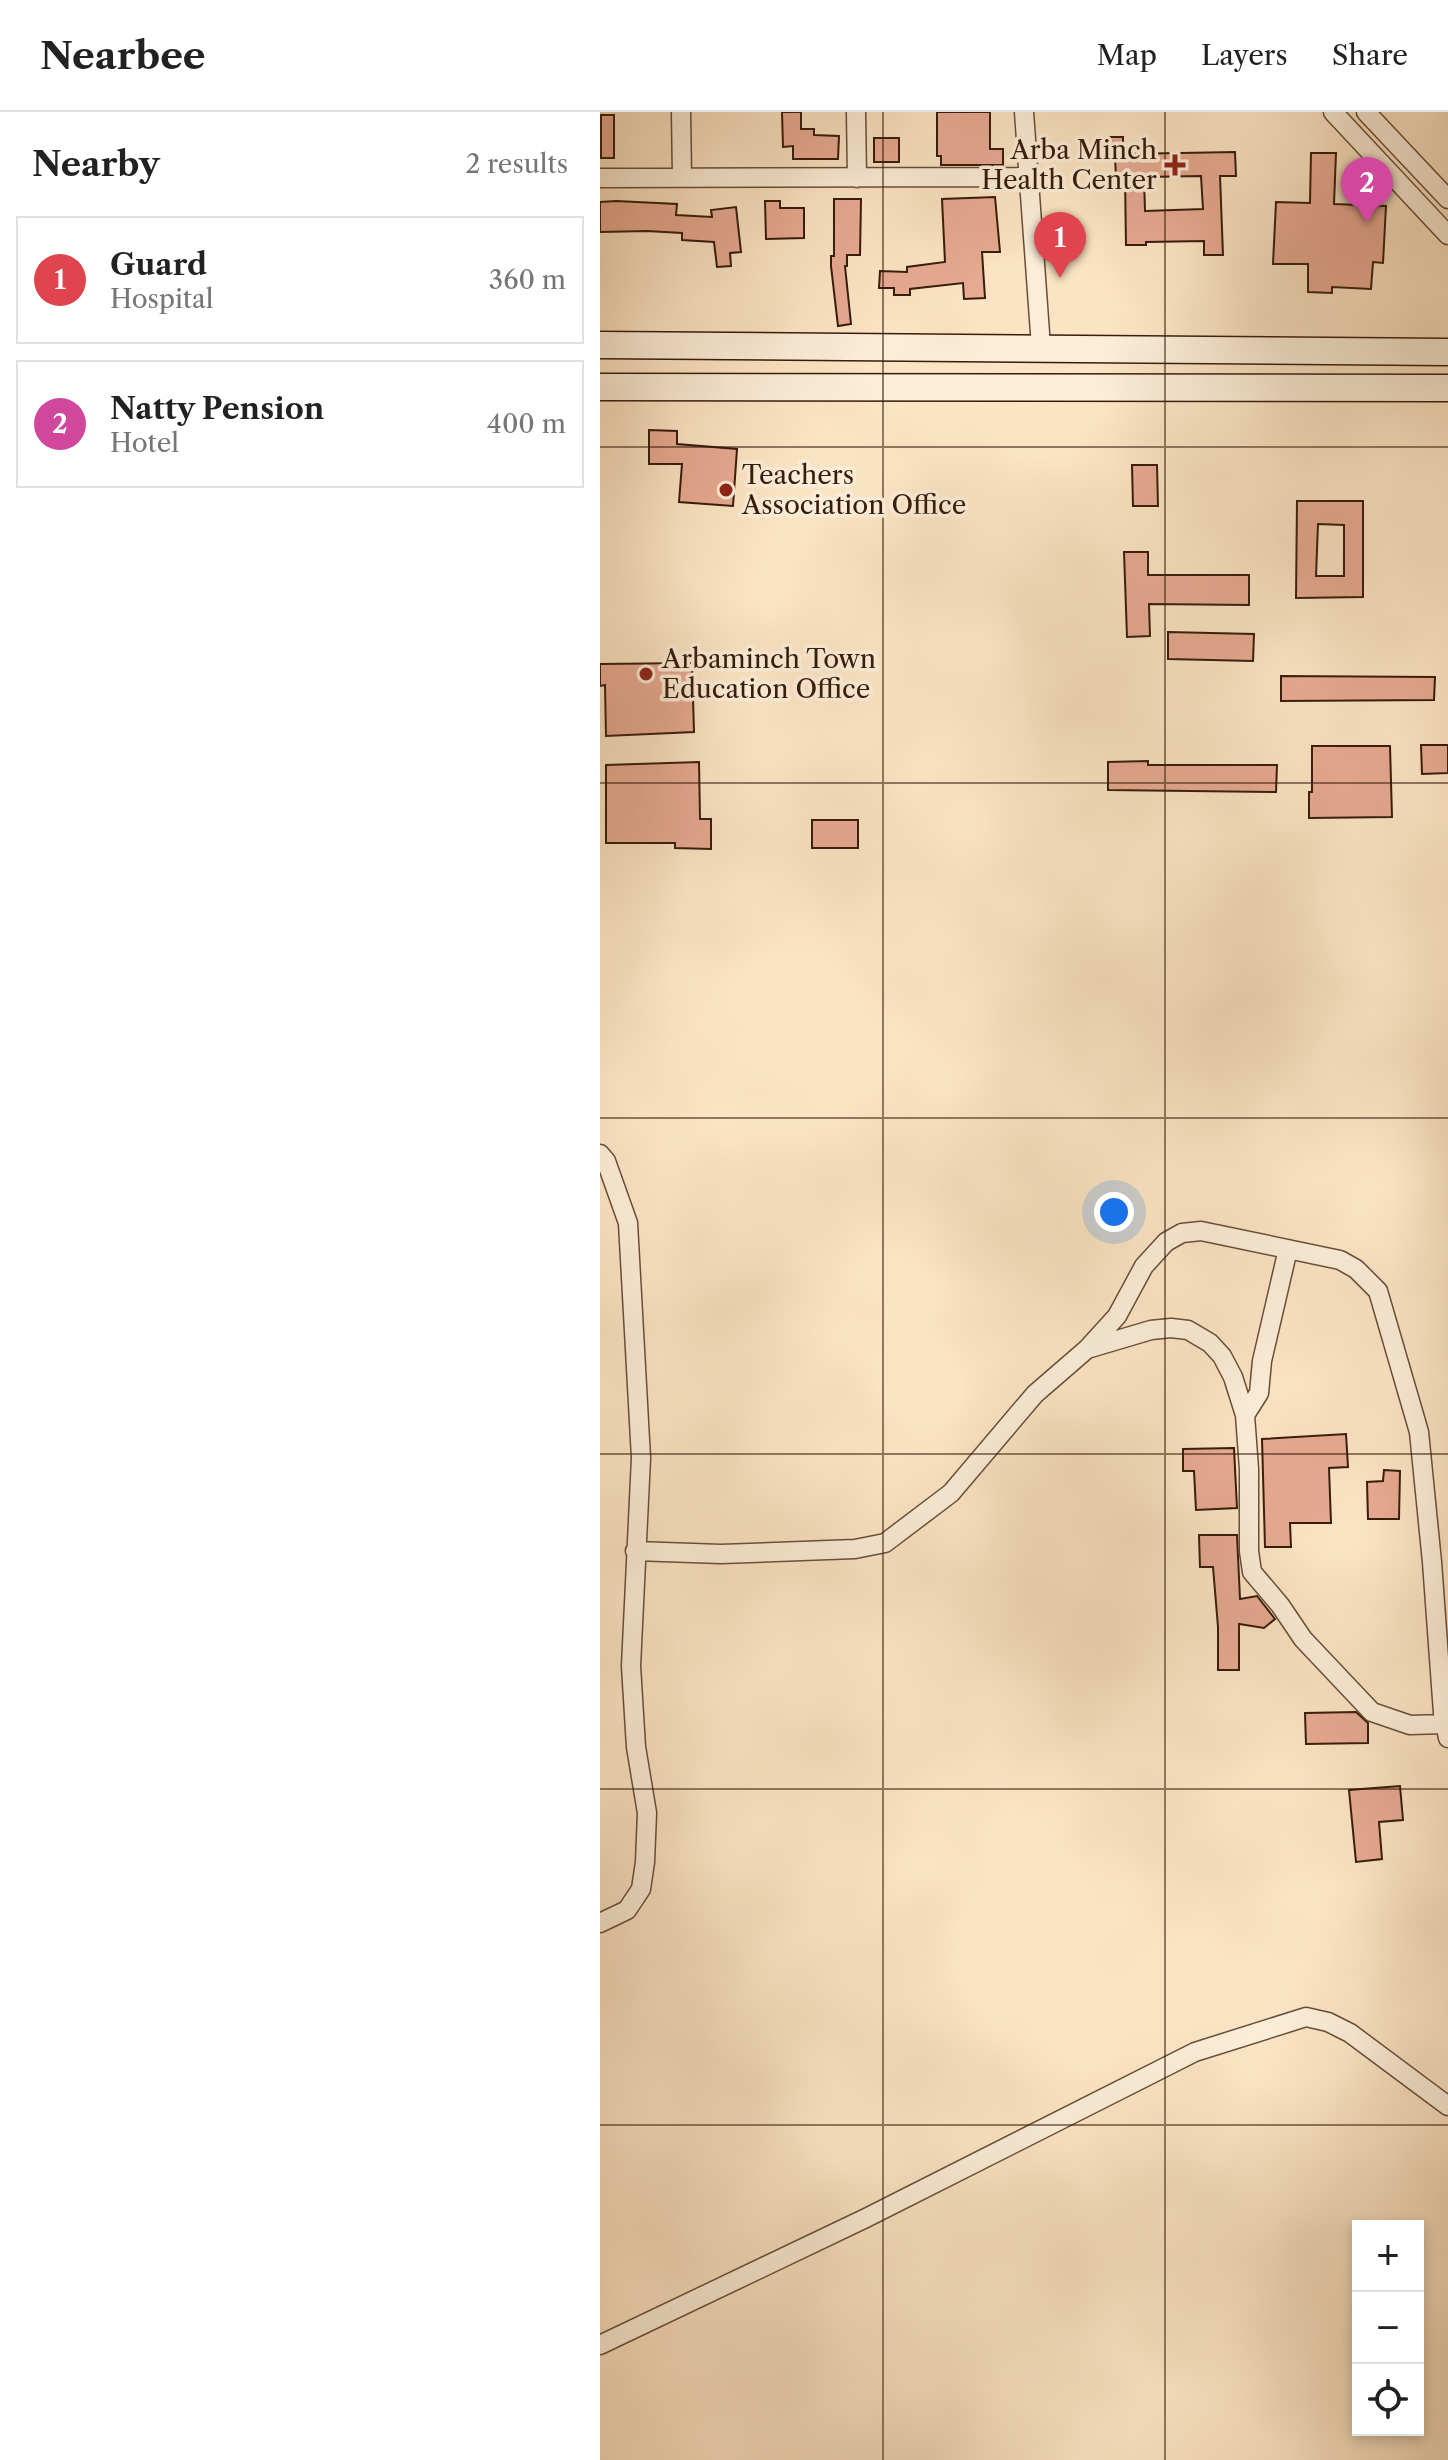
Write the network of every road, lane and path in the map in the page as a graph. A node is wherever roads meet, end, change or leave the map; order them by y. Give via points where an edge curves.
1 (681, 112) edge
2 (856, 112) edge
3 (1024, 112) edge
4 (1333, 112) edge
5 (1366, 112) edge
6 (682, 177) junction
7 (1028, 177) junction
8 (600, 178) edge
9 (857, 178) junction
10 (1448, 199) edge
11 (1448, 235) edge
12 (600, 345) edge
13 (1041, 347) junction
14 (1338, 352) junction
15 (1448, 352) edge
16 (600, 387) edge
17 (1338, 387) junction
18 (1448, 388) edge
19 (600, 1154) edge
20 (1288, 1249) junction
21 (1087, 1349) junction
22 (1245, 1415) junction
23 (635, 1551) junction
24 (1447, 1731) edge
25 (600, 1923) edge
26 (1448, 2106) edge
27 (600, 2345) edge

1 - 6 street
2 - 9 street
3 - 7 street
4 - 11 street
5 - 10 street
6 - 8 street
6 - 9 street
7 - 9 street
7 - 13 street
12 - 13 main road
13 - 14 main road
14 - 15 main road
14 - 17 main road
16 - 17 main road
17 - 18 main road
19 - 23 street via 628,1223 641,1458
20 - 21 street via 1201,1231 1182,1233 1144,1266 1117,1316
20 - 22 street via 1259,1393
20 - 24 street via 1340,1260 1378,1291 1419,1432
21 - 22 street via 1151,1330 1188,1330 1222,1356
21 - 23 street via 1035,1394 951,1493 885,1543 721,1554
22 - 24 street via 1252,1572 1303,1639 1372,1712
23 - 25 street via 631,1666 647,1813 645,1862 641,1889 627,1910
26 - 27 street via 1350,2033 1306,2017 1195,2052

